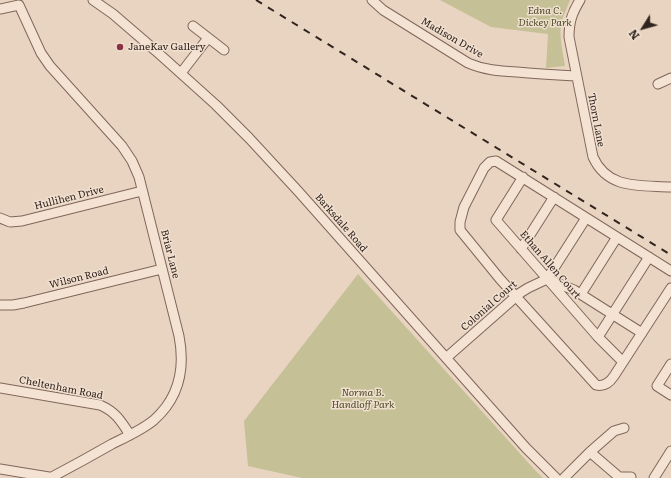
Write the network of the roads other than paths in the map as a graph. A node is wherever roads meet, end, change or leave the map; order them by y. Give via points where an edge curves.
1 (372, 0) edge
2 (580, 0) edge
3 (96, 1) edge
4 (0, 9) edge
5 (193, 26) dead end
6 (208, 38) junction
7 (224, 50) dead end
8 (181, 74) junction
9 (576, 76) junction
10 (671, 78) edge
11 (658, 84) dead end
12 (523, 178) junction
13 (671, 187) edge
14 (142, 191) junction
15 (554, 197) junction
16 (0, 218) edge
17 (586, 218) junction
18 (617, 237) junction
19 (522, 249) junction
20 (649, 257) junction
21 (162, 269) junction
22 (671, 271) edge
23 (547, 278) junction
24 (671, 288) edge
25 (581, 294) junction
26 (516, 297) junction
27 (0, 305) edge
28 (613, 314) junction
29 (642, 333) junction
30 (598, 337) junction
31 (446, 358) junction
32 (623, 362) junction
33 (671, 364) edge
34 (0, 388) edge
35 (671, 395) edge
36 (624, 428) dead end
37 (130, 435) junction
38 (671, 451) edge
39 (590, 452) junction
40 (0, 469) edge
41 (52, 478) edge
42 (556, 478) edge
43 (564, 478) edge
44 (631, 478) edge
45 (654, 478) edge

1 - 9 street, Madison Drive via 383,10 478,67
2 - 9 street, Thorn Lane via 569,28
3 - 8 street, Barksdale Road
4 - 14 street, Briar Lane via 19,5 41,53 50,66 128,154 136,168
5 - 6 street
6 - 7 street
6 - 8 street
8 - 31 street, Barksdale Road via 226,114 263,152
9 - 13 street, Thorn Lane via 592,157 601,170 608,177 624,183
10 - 11 street
12 - 15 street
12 - 19 street, Ethan Allen Court via 496,220
12 - 26 street via 496,161 490,162 484,168 464,207 460,222 460,230
14 - 16 street, Hullihen Drive via 22,221 10,222
14 - 21 street, Briar Lane
15 - 17 street
15 - 19 street
17 - 18 street
17 - 23 street
18 - 20 street
18 - 25 street
19 - 23 street, Ethan Allen Court
20 - 22 street
20 - 28 street
21 - 27 street, Wilson Road via 24,303
21 - 37 street, Briar Lane via 182,349 182,368 176,389 161,413
23 - 25 street
23 - 26 street, Colonial Court
23 - 30 street, Ethan Allen Court
24 - 29 street
25 - 28 street
26 - 31 street, Colonial Court
26 - 32 street via 596,385 604,385 610,381
28 - 29 street
28 - 30 street
29 - 32 street
30 - 32 street, Ethan Allen Court
31 - 42 street, Barksdale Road via 534,457
33 - 35 street via 657,386
34 - 37 street, Cheltenham Road via 100,405 116,415
36 - 39 street via 614,431
37 - 41 street, Briar Lane
38 - 45 street
39 - 43 street
39 - 44 street via 618,477
40 - 41 street

